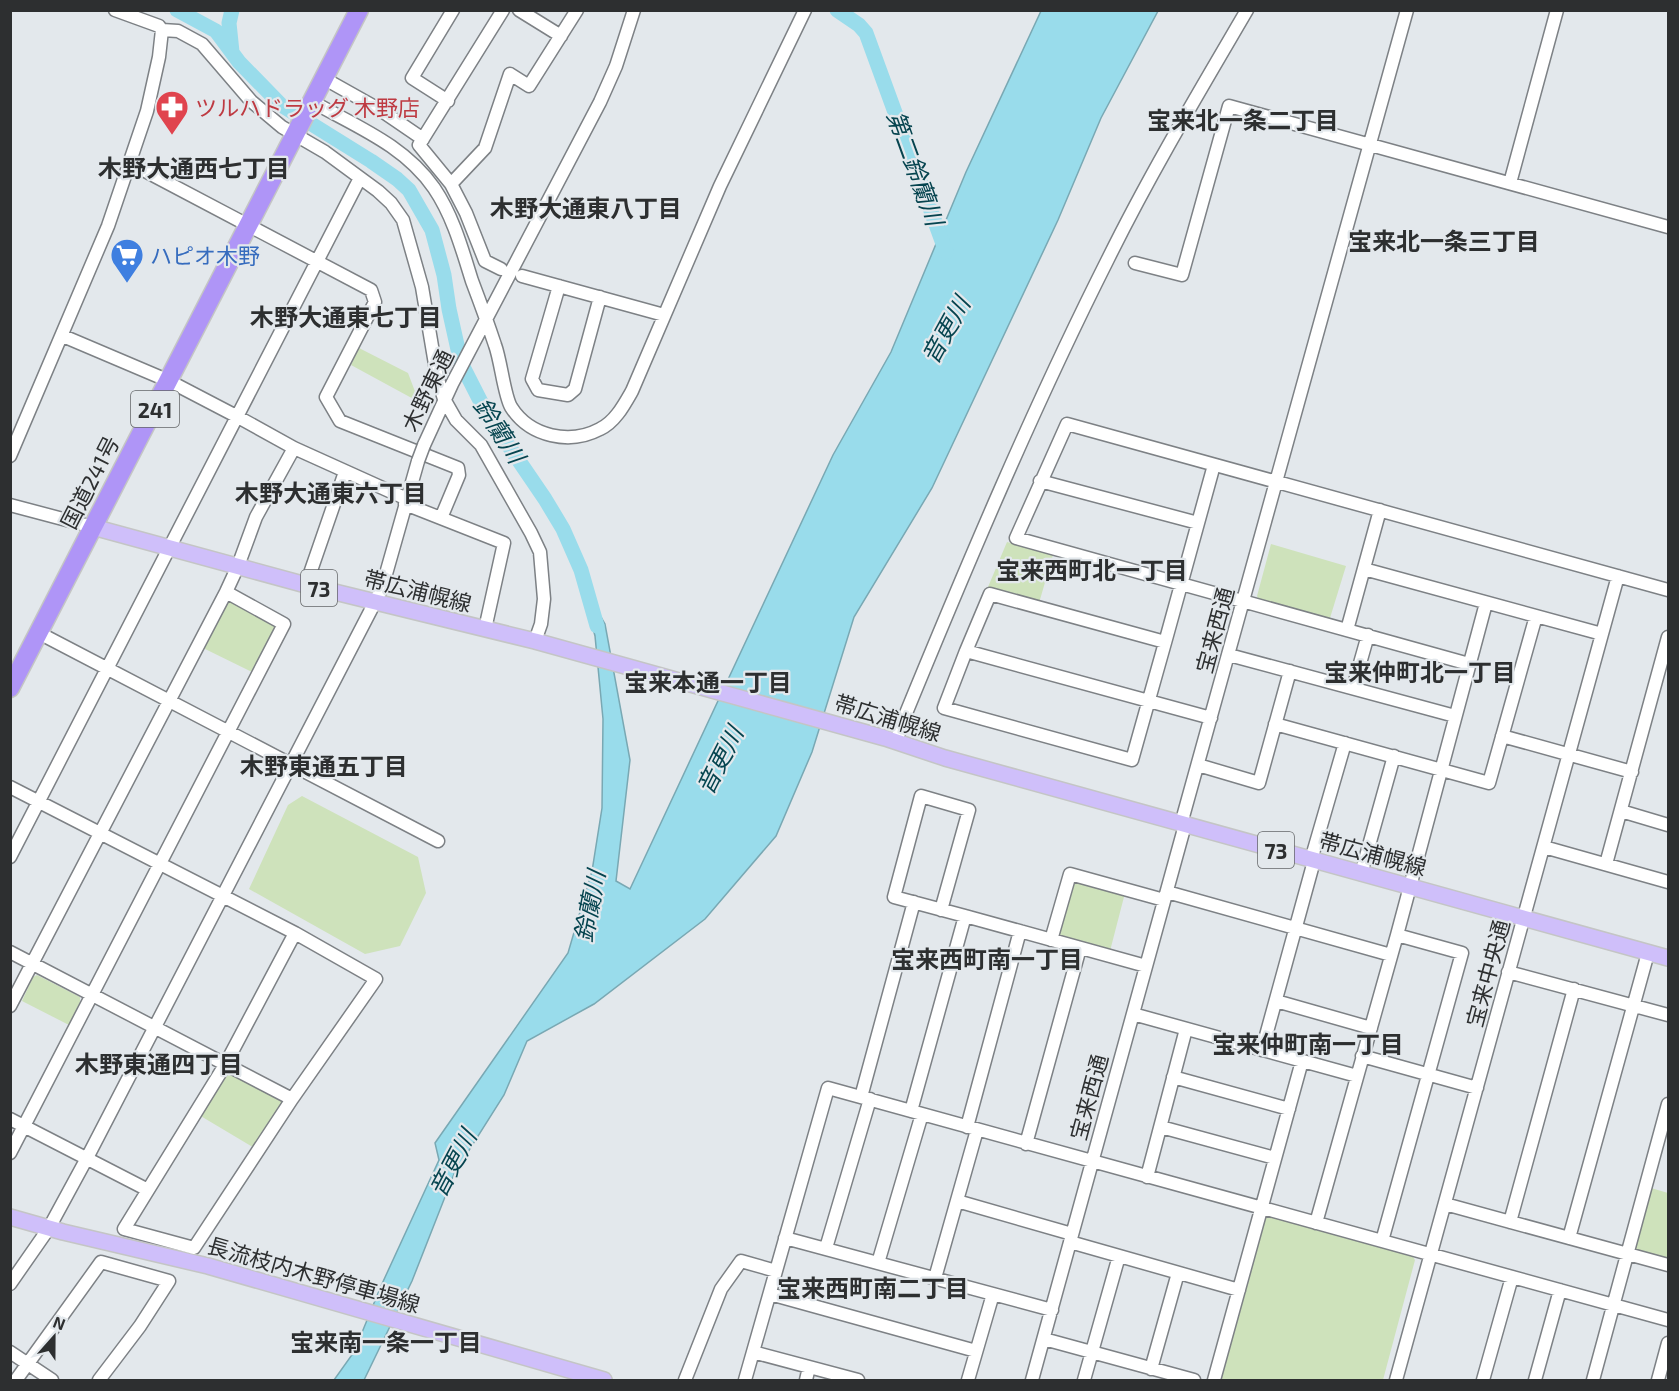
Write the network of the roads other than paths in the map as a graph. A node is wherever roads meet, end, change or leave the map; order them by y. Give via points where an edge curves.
1 (115, 10) edge
2 (359, 10) edge
3 (453, 10) edge
4 (503, 10) edge
5 (519, 10) edge
6 (577, 10) edge
7 (634, 10) edge
8 (805, 10) edge
9 (1247, 10) edge
10 (1407, 10) edge
11 (1557, 10) edge
12 (162, 30) junction
13 (561, 36) junction
14 (325, 79) junction
15 (448, 101) junction
16 (312, 105) junction
17 (298, 132) junction
18 (423, 139) junction
19 (1370, 145) junction
20 (130, 163) junction
21 (360, 178) junction
22 (1510, 183) junction
23 (451, 184) junction
24 (250, 225) junction
25 (1668, 227) edge
26 (319, 262) junction
27 (1135, 263) dead end
28 (501, 269) dead end
29 (522, 276) dead end
30 (559, 286) junction
31 (600, 297) junction
32 (664, 315) junction
33 (486, 321) junction
34 (63, 336) junction
35 (169, 381) junction
36 (444, 399) junction
37 (238, 417) junction
38 (294, 448) junction
39 (10, 456) edge
40 (1214, 465) junction
41 (345, 472) junction
42 (1040, 481) junction
43 (1277, 482) junction
44 (406, 502) junction
45 (10, 505) edge
46 (1380, 510) junction
47 (441, 518) junction
48 (1198, 523) junction
49 (93, 527) junction
50 (170, 548) junction
51 (238, 567) junction
52 (1364, 569) junction
53 (1618, 576) junction
54 (1181, 584) junction
55 (306, 585) junction
56 (1668, 590) edge
57 (226, 592) junction
58 (375, 602) junction
59 (1244, 602) junction
60 (1486, 603) junction
61 (1536, 616) junction
62 (485, 629) junction
63 (1347, 630) junction
64 (39, 633) junction
65 (1602, 634) junction
66 (1368, 635) junction
67 (1165, 642) junction
68 (541, 643) junction
69 (1668, 644) edge
70 (966, 651) junction
71 (1229, 655) junction
72 (1469, 664) junction
73 (107, 669) junction
74 (1290, 671) junction
75 (10, 688) edge
76 (1353, 688) junction
77 (1149, 701) junction
78 (169, 702) junction
79 (1455, 716) junction
80 (1211, 718) junction
81 (1275, 724) junction
82 (227, 732) junction
83 (1502, 736) junction
84 (890, 740) junction
85 (1345, 743) junction
86 (1569, 754) junction
87 (1394, 756) junction
88 (291, 764) junction
89 (1198, 765) junction
90 (1441, 770) junction
91 (1632, 772) junction
92 (10, 787) edge
93 (38, 802) junction
94 (1621, 811) junction
95 (1183, 824) junction
96 (1668, 825) edge
97 (101, 832) junction
98 (438, 841) dead end
99 (1544, 847) junction
100 (10, 857) edge
101 (1312, 860) junction
102 (160, 863) junction
103 (1606, 864) junction
104 (1361, 874) junction
105 (1668, 882) edge
106 (1409, 887) junction
107 (223, 896) junction
108 (1166, 896) junction
109 (914, 902) junction
110 (941, 910) junction
111 (965, 916) junction
112 (1524, 917) junction
113 (1295, 927) junction
114 (1020, 931) junction
115 (295, 933) junction
116 (1397, 935) junction
117 (1051, 940) junction
118 (1080, 948) junction
119 (10, 952) edge
120 (1648, 953) junction
121 (1391, 955) junction
122 (1668, 958) edge
123 (33, 964) junction
124 (1146, 966) junction
125 (1508, 972) junction
126 (1574, 989) junction
127 (92, 994) junction
128 (1276, 1001) junction
129 (10, 1006) edge
130 (1633, 1006) junction
131 (1133, 1014) junction
132 (1668, 1016) edge
133 (155, 1027) junction
134 (1371, 1028) junction
135 (1186, 1029) junction
136 (1262, 1050) junction
137 (1362, 1056) junction
138 (1302, 1061) junction
139 (225, 1065) junction
140 (1428, 1074) junction
141 (1357, 1076) junction
142 (1173, 1077) junction
143 (1477, 1088) junction
144 (865, 1098) junction
145 (292, 1099) junction
146 (1668, 1104) edge
147 (1289, 1109) junction
148 (917, 1113) junction
149 (10, 1119) edge
150 (25, 1126) junction
151 (1161, 1127) junction
152 (972, 1128) junction
153 (1026, 1144) junction
154 (10, 1153) edge
155 (87, 1158) junction
156 (1275, 1158) junction
157 (1092, 1162) junction
158 (1147, 1177) junction
159 (148, 1190) junction
160 (957, 1201) junction
161 (1445, 1204) junction
162 (1262, 1208) junction
163 (10, 1217) edge
164 (1510, 1222) junction
165 (1316, 1223) junction
166 (49, 1228) junction
167 (785, 1238) junction
168 (1071, 1238) junction
169 (1569, 1238) junction
170 (1382, 1241) junction
171 (826, 1248) junction
172 (1430, 1255) junction
173 (1627, 1255) junction
174 (1119, 1256) junction
175 (878, 1263) junction
176 (1668, 1265) edge
177 (776, 1271) junction
178 (1178, 1273) junction
179 (1512, 1277) junction
180 (935, 1278) junction
181 (10, 1284) edge
182 (1239, 1290) junction
183 (1560, 1290) junction
184 (770, 1294) junction
185 (993, 1294) junction
186 (1613, 1305) junction
187 (1052, 1310) junction
188 (1668, 1320) edge
189 (1044, 1339) junction
190 (1668, 1343) edge
191 (976, 1351) junction
192 (10, 1352) edge
193 (753, 1352) junction
194 (1092, 1352) junction
195 (28, 1364) junction
196 (809, 1367) junction
197 (1151, 1369) junction
198 (598, 1379) edge
199 (16, 1380) edge
200 (52, 1380) edge
201 (99, 1380) edge
202 (685, 1380) edge
203 (745, 1380) edge
204 (806, 1380) edge
205 (858, 1380) edge
206 (968, 1380) edge
207 (1032, 1380) edge
208 (1084, 1380) edge
209 (1194, 1380) edge
210 (1214, 1380) edge
211 (1396, 1380) edge
212 (1483, 1380) edge
213 (1535, 1380) edge
214 (1593, 1380) edge
215 (1658, 1380) edge

1 - 12 street
2 - 14 highway, 国道241号 / 241
3 - 15 street via 412,78
4 - 15 street
5 - 13 street
6 - 13 street
7 - 33 street, 木野東通 via 600,102
8 - 32 street via 720,186
9 - 84 street via 1166,149 1103,269 964,573 902,723
10 - 19 street, 宝来西通
11 - 22 street
12 - 17 street via 178,31 202,44 251,101 282,128
12 - 20 street via 147,111
13 - 23 street via 529,86 510,74 485,148
14 - 16 highway, 国道241号 / 241
14 - 18 street
15 - 18 street
16 - 17 highway, 国道241号 / 241
16 - 33 street via 396,148 425,176 451,218
17 - 21 street
17 - 24 highway, 国道241号 / 241
18 - 23 street via 419,145
19 - 22 street
19 - 27 street via 1229,106 1182,275
19 - 43 street, 宝来西通
20 - 24 street
20 - 34 street
21 - 26 street
21 - 36 street via 391,203 403,220 422,287
22 - 25 street
23 - 28 street via 485,261
24 - 26 street
24 - 35 highway, 国道241号 / 241
26 - 37 street
26 - 47 street via 372,290 375,302 326,396 340,421 458,468 459,475
29 - 30 street
30 - 31 street
30 - 31 street via 532,379 538,390 568,395 575,388
31 - 32 street
32 - 33 street via 622,409 601,429 566,438 539,431 510,406
33 - 36 street, 木野東通
34 - 35 street
34 - 39 street
35 - 37 street
35 - 49 highway, 国道241号 / 241
36 - 44 street, 木野東通, bridge
36 - 68 street via 456,420 481,445 540,552 544,599
37 - 38 street
37 - 50 street
38 - 41 street
38 - 51 street via 256,517
40 - 42 street via 1067,424
40 - 43 street
40 - 48 street
41 - 44 street
41 - 55 street
42 - 48 street
42 - 54 street via 1016,538
43 - 46 street
43 - 59 street, 宝来西通
44 - 47 street
44 - 58 street, 木野東通
45 - 49 street
46 - 52 street
46 - 53 street
47 - 62 street via 504,543
48 - 54 street
49 - 50 main road, 帯広浦幌線 / 73
49 - 64 highway, 国道241号 / 241
50 - 51 main road, 帯広浦幌線 / 73
50 - 73 street
51 - 55 main road, 帯広浦幌線 / 73
51 - 57 street
52 - 60 street
52 - 63 street
53 - 56 street
53 - 65 street, 宝来中央通
54 - 59 street
54 - 67 street
55 - 58 main road, 帯広浦幌線 / 73
57 - 78 street
57 - 82 street via 284,624
58 - 62 main road, 帯広浦幌線 / 73
58 - 88 street, 木野東通
59 - 63 street
59 - 71 street, 宝来西通
60 - 61 street
60 - 72 street
61 - 65 street
61 - 83 street
62 - 68 main road, 帯広浦幌線 / 73
63 - 66 street
64 - 73 street
64 - 75 highway, 国道241号 / 241
65 - 86 street, 宝来中央通
66 - 72 street
66 - 76 street
67 - 70 street via 990,594
67 - 77 street
68 - 84 main road, 帯広浦幌線 / 73
69 - 91 street
70 - 77 street
70 - 77 street via 944,708 1131,760
71 - 74 street
71 - 80 street, 宝来西通
72 - 79 street
73 - 78 street
73 - 93 street
74 - 76 street
74 - 81 street
76 - 79 street
77 - 80 street
78 - 82 street
78 - 97 street
79 - 90 street
80 - 89 street, 宝来西通
81 - 85 street
81 - 89 street via 1259,783
82 - 88 street
82 - 102 street
83 - 86 street
83 - 90 street via 1489,783
84 - 95 main road, 帯広浦幌線 / 73
85 - 87 street
85 - 101 street
86 - 91 street
86 - 99 street, 宝来中央通
87 - 90 street
87 - 104 street
88 - 98 street
88 - 107 street, 木野東通
89 - 95 street, 宝来西通
90 - 106 street
91 - 94 street
92 - 93 street
93 - 97 street
93 - 100 street
94 - 96 street
94 - 103 street
95 - 101 main road, 帯広浦幌線 / 73
95 - 108 street, 宝来西通
97 - 102 street
97 - 123 street
99 - 103 street
99 - 112 street, 宝来中央通
101 - 104 main road, 帯広浦幌線 / 73
101 - 113 street
102 - 107 street
102 - 127 street
103 - 105 street
104 - 106 main road, 帯広浦幌線 / 73
106 - 112 main road, 帯広浦幌線 / 73
106 - 116 street
107 - 115 street
107 - 133 street, 木野東通
108 - 113 street
108 - 117 street via 1070,874
108 - 124 street, 宝来西通
109 - 110 street
109 - 110 street via 894,897 921,796 969,810
109 - 144 street
110 - 111 street
111 - 114 street
111 - 148 street
112 - 120 main road, 帯広浦幌線 / 73
112 - 125 street, 宝来中央通
113 - 121 street
113 - 128 street
114 - 117 street
114 - 152 street
115 - 139 street
115 - 145 street via 376,979
116 - 121 street
116 - 140 street via 1462,953
117 - 118 street
118 - 124 street
118 - 153 street
119 - 123 street
120 - 122 main road, 帯広浦幌線 / 73
120 - 130 street
121 - 134 street
123 - 127 street
123 - 129 street
124 - 131 street, 宝来西通
125 - 126 street
125 - 143 street, 宝来中央通
126 - 130 street
126 - 164 street
127 - 133 street
127 - 150 street
128 - 134 street
128 - 136 street
130 - 132 street
130 - 169 street
131 - 135 street
131 - 157 street, 宝来西通
133 - 139 street
133 - 155 street, 木野東通
134 - 137 street
135 - 136 street
135 - 142 street
136 - 138 street
137 - 140 street
137 - 141 street
138 - 141 street
138 - 147 street
139 - 145 street
139 - 159 street
140 - 143 street
140 - 170 street
141 - 165 street
142 - 147 street
142 - 151 street
143 - 161 street, 宝来中央通
144 - 148 street
144 - 167 street via 828,1088
144 - 171 street
145 - 159 street via 194,1248 124,1229
146 - 173 street
147 - 156 street
148 - 152 street
148 - 175 street
149 - 150 street
150 - 154 street
150 - 155 street
151 - 156 street
151 - 158 street
152 - 153 street
152 - 160 street
153 - 157 street
155 - 159 street
155 - 166 street, 木野東通
156 - 162 street
157 - 158 street
157 - 168 street, 宝来西通
158 - 162 street
160 - 168 street
160 - 180 street
161 - 164 street
161 - 172 street, 宝来中央通
162 - 165 street
162 - 182 street
163 - 166 main road, 長流枝内木野停車場線
164 - 169 street
165 - 170 street
166 - 181 street, 木野東通
166 - 198 main road, 長流枝内木野停車場線 via 221,1270
167 - 171 street
167 - 177 street
168 - 174 street
168 - 187 street, 宝来西通
169 - 173 street
170 - 172 street
171 - 175 street
172 - 179 street
172 - 211 street, 宝来中央通
173 - 176 street
173 - 186 street
174 - 178 street
174 - 194 street
175 - 180 street
177 - 184 street
177 - 202 street via 741,1261 721,1288
178 - 182 street
178 - 197 street
179 - 183 street
179 - 212 street
180 - 185 street
182 - 210 street
183 - 186 street
183 - 213 street
184 - 191 street
184 - 193 street
185 - 187 street
185 - 191 street
186 - 188 street
186 - 214 street
187 - 189 street, 宝来西通
189 - 194 street
189 - 207 street, 宝来西通
190 - 215 street
191 - 206 street
192 - 195 street
193 - 196 street
193 - 203 street
194 - 197 street
194 - 208 street
195 - 199 street
195 - 200 street
195 - 201 street via 101,1262 169,1281
196 - 204 street
196 - 205 street
197 - 209 street

